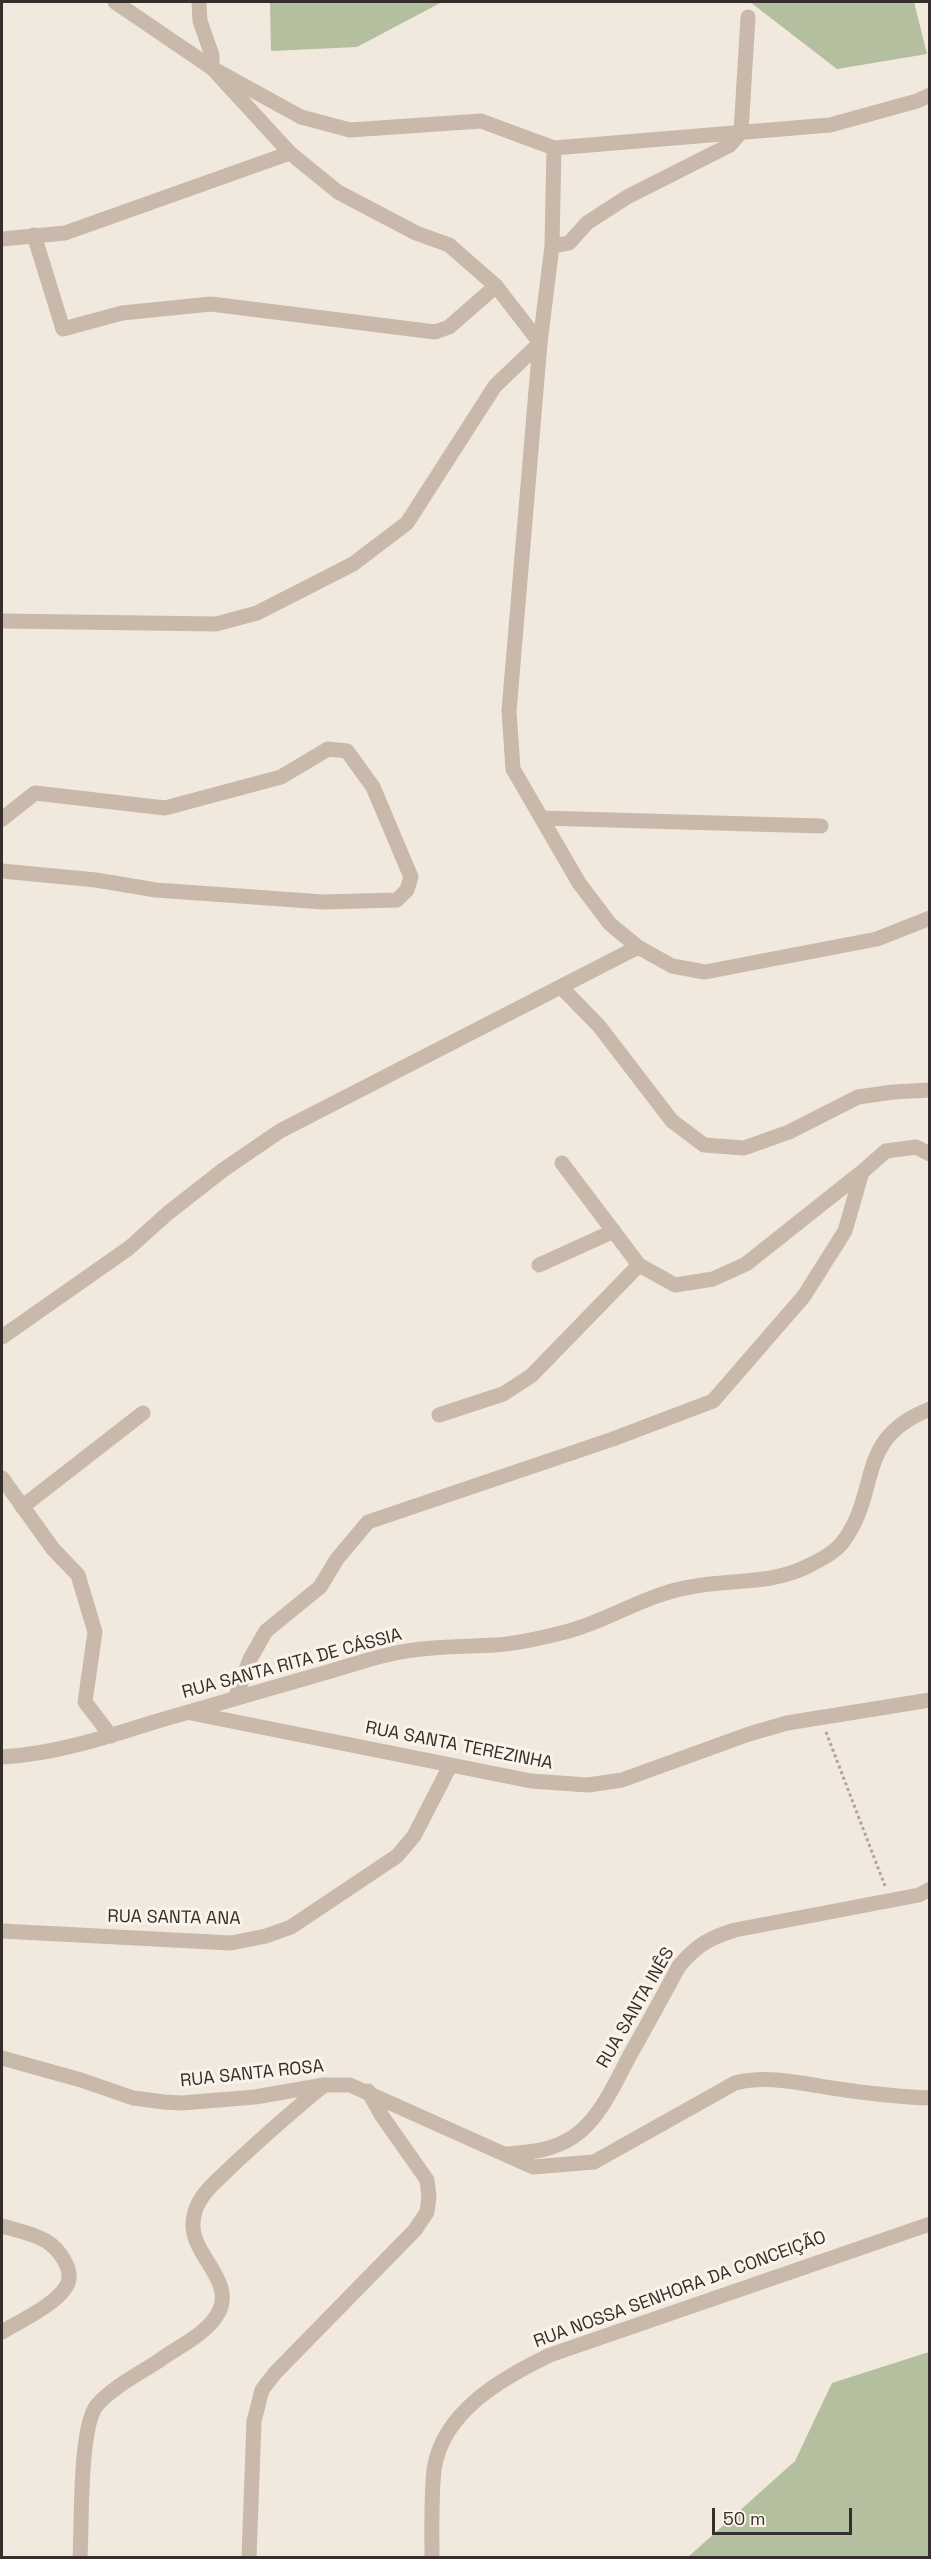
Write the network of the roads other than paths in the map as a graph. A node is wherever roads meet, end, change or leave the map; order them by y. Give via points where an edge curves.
1 (114, 2) edge
2 (199, 2) edge
3 (748, 17) dead end
4 (212, 68) junction
5 (930, 95) edge
6 (741, 132) junction
7 (554, 148) junction
8 (290, 153) junction
9 (34, 235) junction
10 (2, 239) edge
11 (552, 246) junction
12 (496, 286) junction
13 (540, 343) junction
14 (2, 621) edge
15 (542, 818) junction
16 (2, 819) edge
17 (821, 826) dead end
18 (2, 871) edge
19 (930, 918) edge
20 (638, 948) junction
21 (561, 987) junction
22 (930, 1090) edge
23 (930, 1154) edge
24 (562, 1163) dead end
25 (862, 1172) junction
26 (614, 1231) junction
27 (539, 1265) dead end
28 (639, 1265) junction
29 (2, 1337) edge
30 (930, 1409) edge
31 (143, 1413) dead end
32 (439, 1415) dead end
33 (2, 1478) edge
34 (22, 1507) junction
35 (235, 1699) junction
36 (930, 1700) edge
37 (188, 1712) junction
38 (111, 1736) junction
39 (2, 1757) edge
40 (450, 1766) junction
41 (930, 1889) edge
42 (2, 1931) edge
43 (2, 2058) edge
44 (324, 2085) junction
45 (368, 2091) junction
46 (930, 2098) edge
47 (503, 2154) junction
48 (930, 2224) edge
49 (2, 2226) edge
50 (2, 2332) edge
51 (81, 2558) edge
52 (249, 2558) edge
53 (432, 2558) edge

1 - 4 street
2 - 4 street
3 - 6 street
4 - 7 street via 301,117 350,130 481,121
4 - 8 street
5 - 6 street via 830,125
6 - 7 street
6 - 11 street via 730,145 587,223 569,243
7 - 11 street
8 - 9 street via 65,233
8 - 12 street via 338,192 416,233 449,245
9 - 10 street
9 - 12 street via 63,329 122,313 211,304 435,332 449,327
11 - 13 street
12 - 13 street
13 - 14 street via 495,386 407,523 353,564 257,614 216,624
13 - 15 street via 509,711 513,769
15 - 17 street
15 - 20 street via 579,883 610,924
16 - 18 street via 35,793 165,808 280,777 328,748 346,751 373,787 411,877 407,890 397,900 323,902 156,890
19 - 20 street via 877,939 705,972 672,966
20 - 21 street
21 - 22 street via 599,1026 672,1121 704,1145 744,1148 789,1132 858,1098
21 - 29 street via 280,1131 204,1185 129,1248
23 - 25 street via 916,1147 886,1151
24 - 26 street
25 - 28 street via 746,1264 713,1279 675,1285
25 - 35 street via 845,1231 804,1296 713,1401 368,1522 320,1587 266,1631
26 - 27 street
26 - 28 street
28 - 32 street via 531,1376 503,1394
30 - 35 street, RUA SANTA RITA DE CÁSSIA via 889,1433 868,1476 858,1515 842,1544 804,1568 763,1580 690,1587 558,1634 498,1645 392,1654
31 - 34 street
33 - 34 street
34 - 38 street via 78,1575 95,1632 85,1702
35 - 37 street, RUA SANTA RITA DE CÁSSIA
36 - 40 street, RUA SANTA TEREZINHA via 787,1723 622,1780 602,1783 547,1783
37 - 38 street, RUA SANTA RITA DE CÁSSIA
37 - 40 street, RUA SANTA TEREZINHA
38 - 39 street, RUA SANTA RITA DE CÁSSIA via 68,1748
40 - 42 street, RUA SANTA ANA via 414,1836 396,1856 283,1930 231,1943
41 - 47 street, RUA SANTA INÊS via 919,1895 713,1936 679,1966 604,2103 585,2126 554,2147
43 - 44 street, RUA SANTA ROSA via 133,2098 164,2102 255,2097
44 - 45 street, RUA SANTA ROSA via 350,2085
44 - 51 street via 282,2119 208,2190 197,2206 192,2224 196,2242 218,2279 224,2298 217,2316 200,2333 96,2406 88,2422 85,2451
45 - 47 street, RUA SANTA ROSA
45 - 52 street via 427,2180 427,2212 415,2230 262,2390 254,2421
46 - 47 street, RUA SANTA ROSA via 749,2079 735,2083 594,2162 533,2167
48 - 53 street, RUA NOSSA SENHORA DA CONCEIÇÃO via 550,2355 496,2385 455,2420 442,2444 434,2469
49 - 50 street via 46,2241 68,2266 70,2277 66,2288 56,2297

